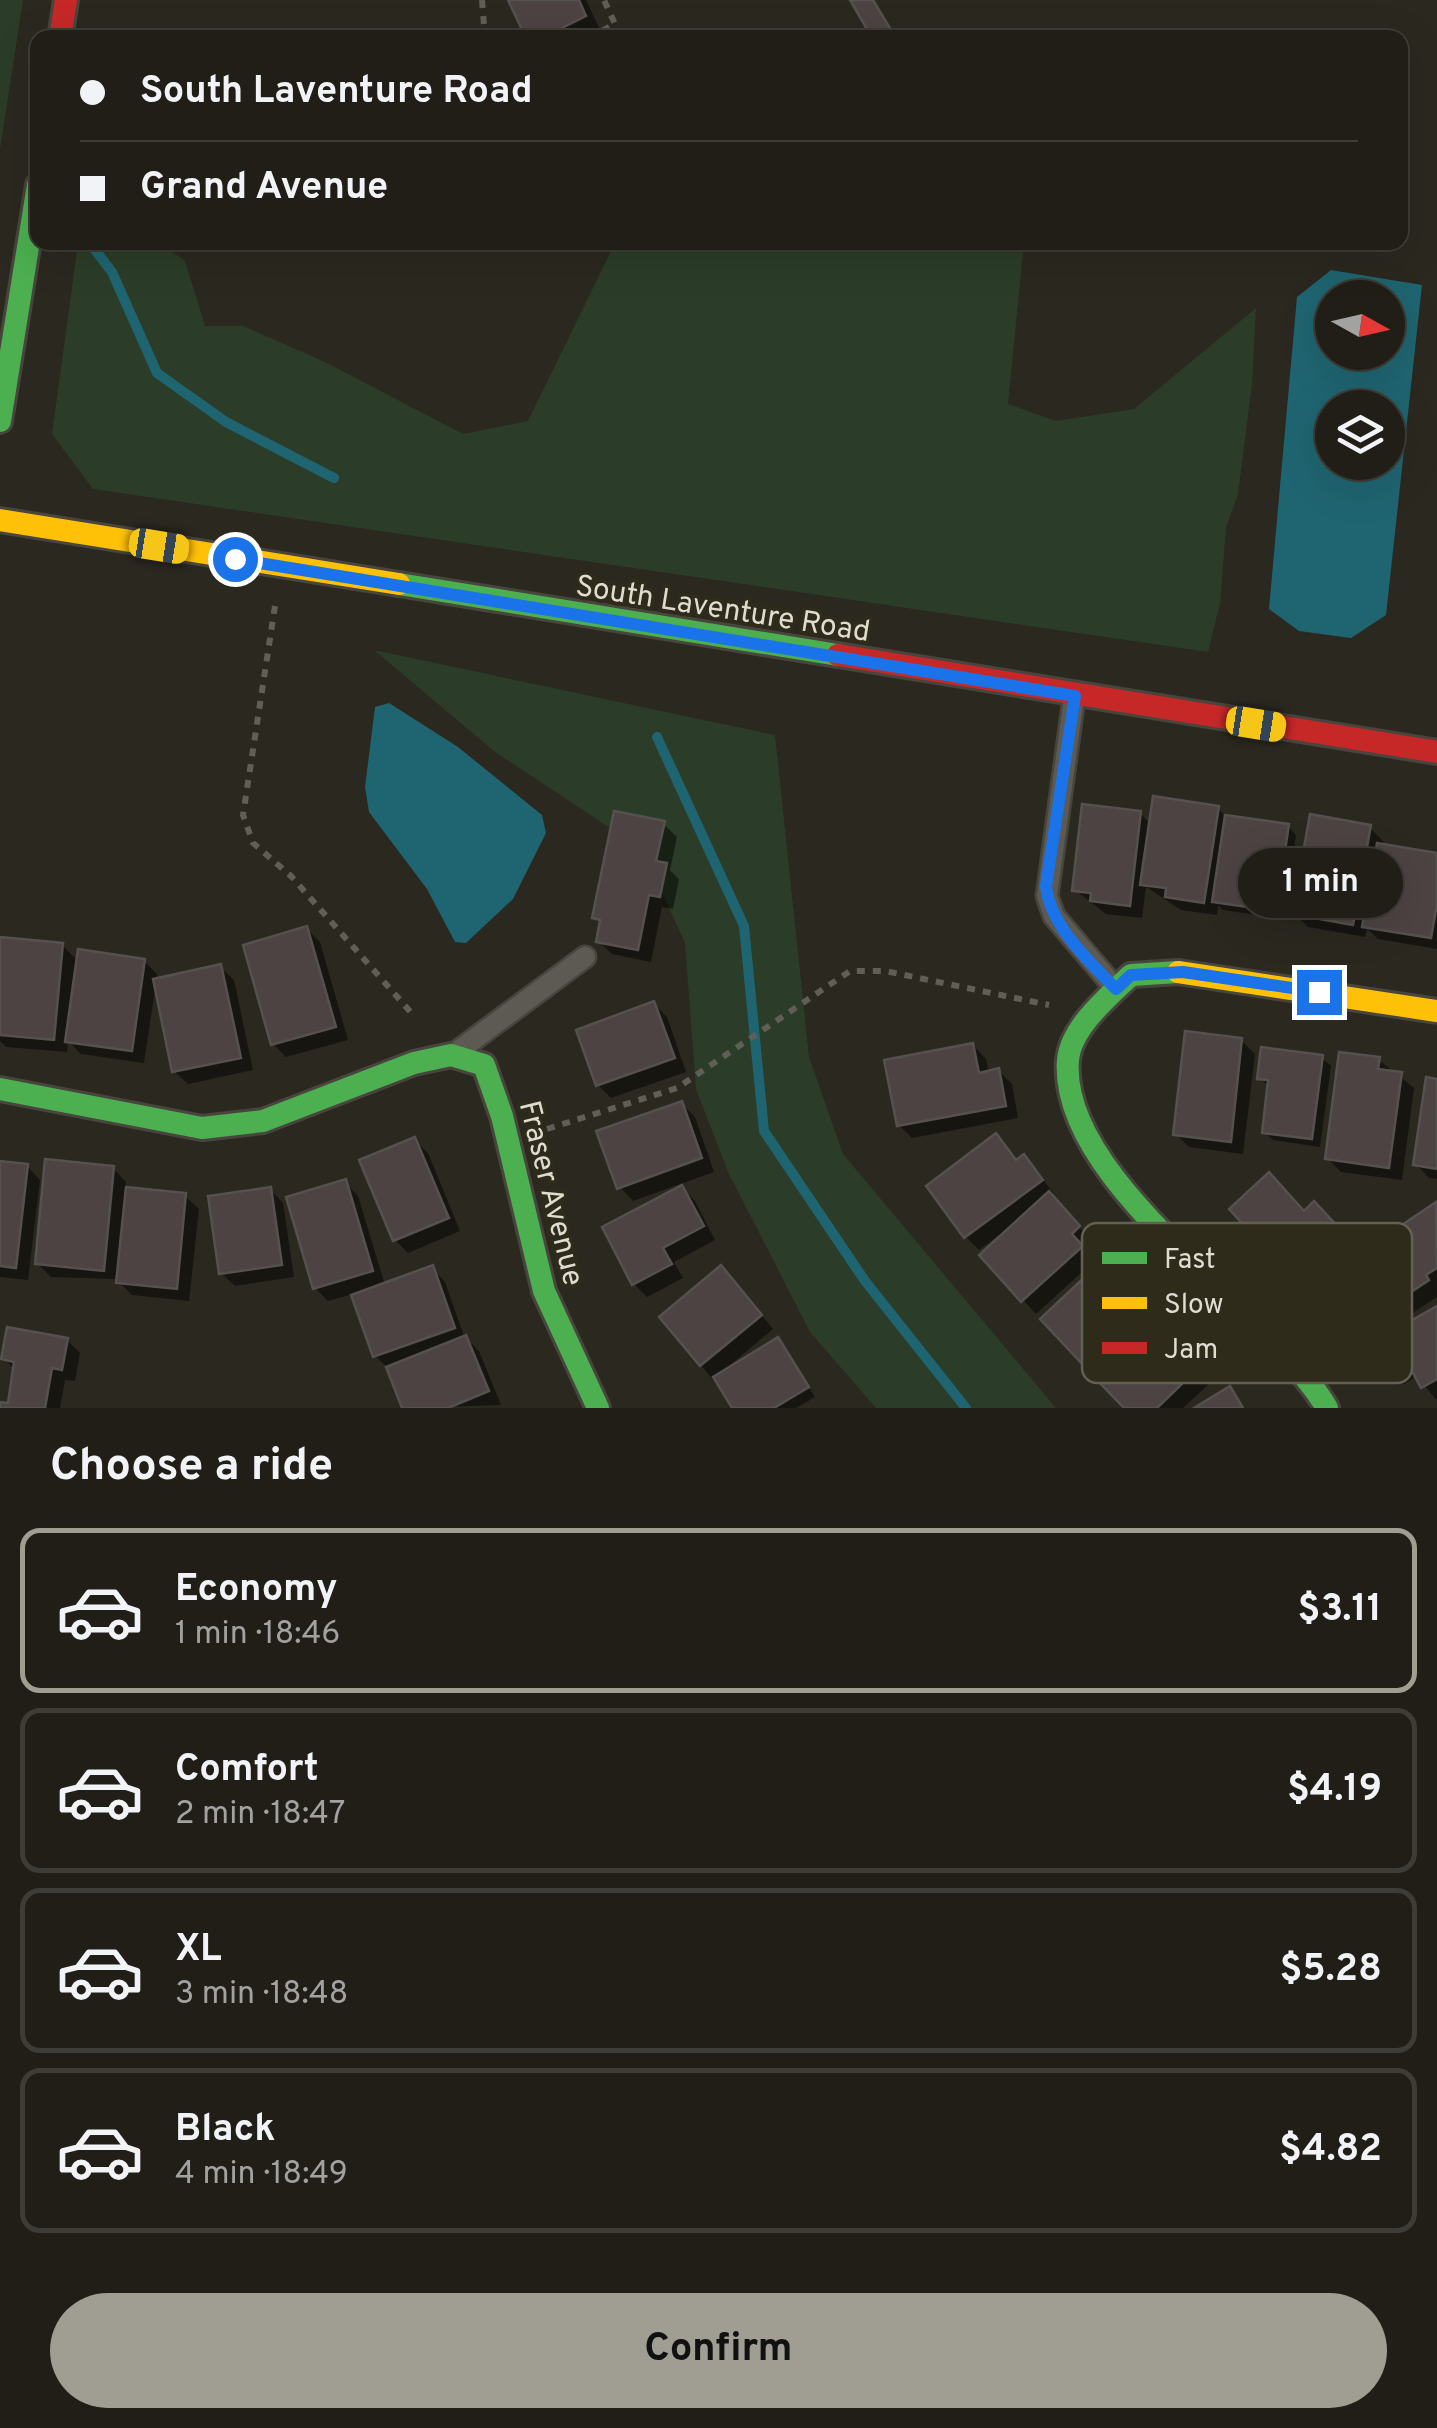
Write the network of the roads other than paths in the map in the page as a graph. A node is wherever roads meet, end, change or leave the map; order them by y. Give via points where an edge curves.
1 (66, 0) edge
2 (61, 30) edge
3 (30, 234) edge
4 (0, 421) edge
5 (0, 520) edge
6 (1075, 696) junction
7 (1437, 752) edge
8 (585, 957) dead end
9 (1116, 989) junction
10 (1437, 1012) edge
11 (451, 1055) junction
12 (0, 1089) edge
13 (1155, 1223) edge
14 (1312, 1383) edge
15 (598, 1408) edge
16 (1327, 1408) edge

1 - 2 street
3 - 4 street
5 - 6 street, South Laventure Road
6 - 7 street, South Laventure Road
6 - 9 lane via 1047,896 1054,916
8 - 11 lane
9 - 10 street via 1131,975 1183,972
9 - 13 street via 1094,1010 1068,1059 1082,1130
11 - 12 street via 263,1122 202,1128
11 - 15 street, Fraser Avenue via 484,1065 500,1102 538,1276
14 - 16 street

